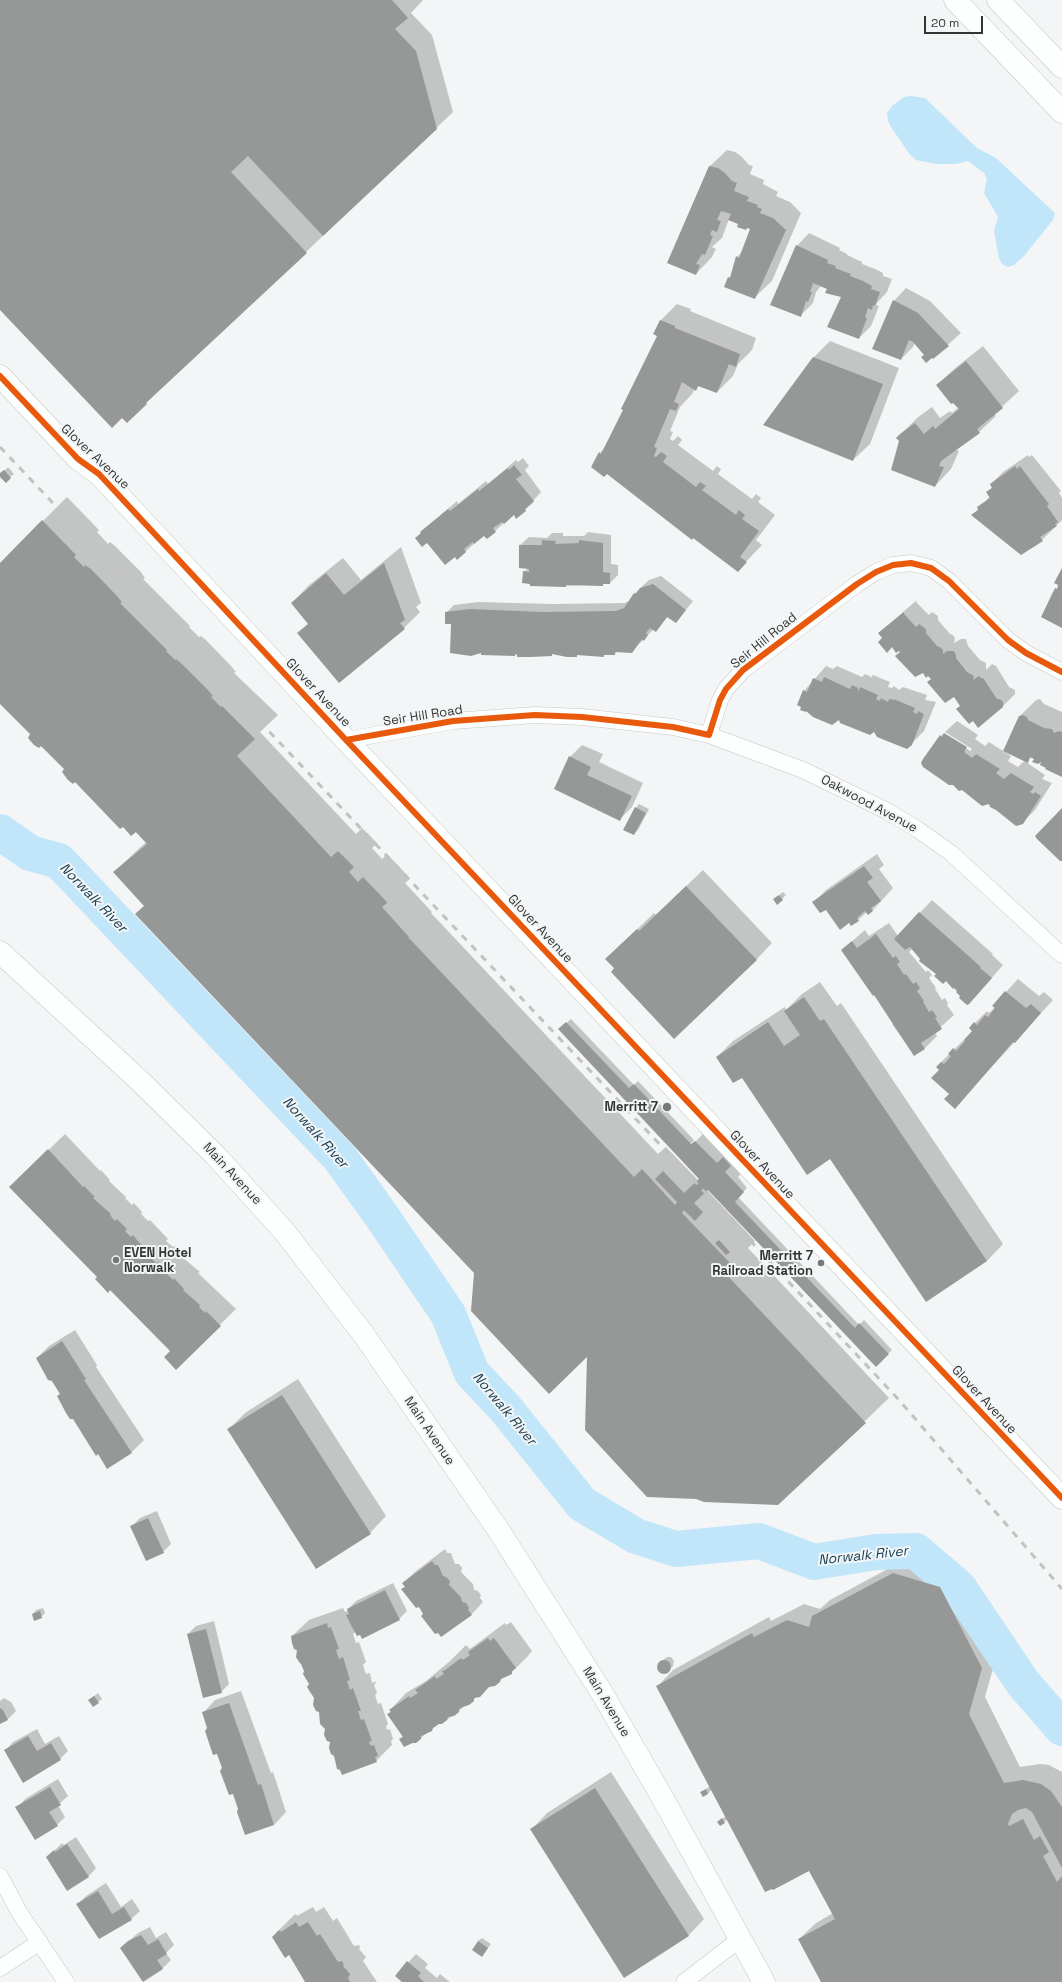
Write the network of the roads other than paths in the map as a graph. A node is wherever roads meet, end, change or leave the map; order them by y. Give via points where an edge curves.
1 (955, 0) edge
2 (998, 0) edge
3 (1062, 67) edge
4 (1062, 112) edge
5 (0, 376) edge
6 (1062, 672) edge
7 (709, 735) junction
8 (346, 740) junction
9 (0, 952) edge
10 (1062, 955) edge
11 (1062, 1498) edge
12 (0, 1876) edge
13 (740, 1939) junction
14 (40, 1942) junction
15 (0, 1968) edge
16 (66, 1982) edge
17 (684, 1982) edge
18 (764, 1982) edge

1 - 4 main road
2 - 3 main road
5 - 8 main road, Glover Avenue via 78,459 100,474
6 - 7 street, Seir Hill Road via 1026,653 1008,640 949,581 931,568 911,563 893,565 857,584 742,670 720,700
7 - 8 street, Seir Hill Road via 673,727 582,717 535,715 453,721
7 - 10 street, Oakwood Avenue via 803,770 917,829 951,853
8 - 11 main road, Glover Avenue
9 - 13 main road, Main Avenue via 141,1082 216,1156 284,1231 353,1320 503,1538 602,1693
12 - 14 street via 19,1912
13 - 17 street
13 - 18 main road, Main Avenue
14 - 15 street
14 - 16 street

